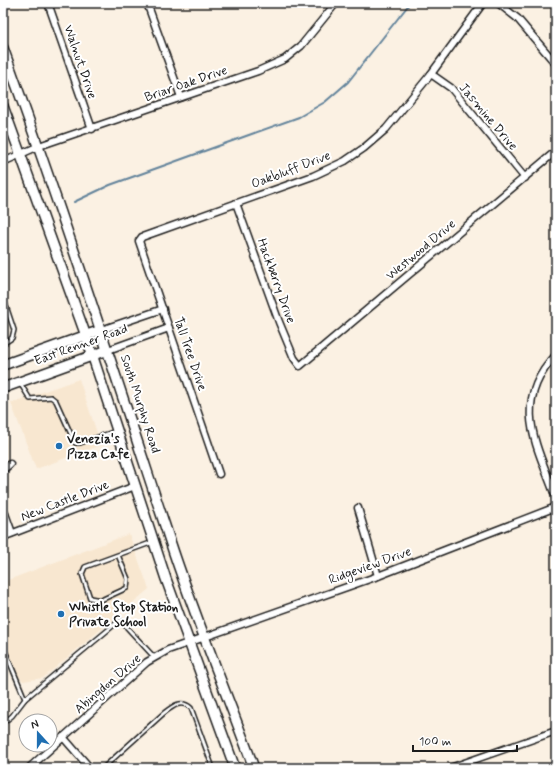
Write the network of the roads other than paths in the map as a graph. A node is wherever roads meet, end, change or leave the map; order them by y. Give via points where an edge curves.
1 (48, 3) edge
2 (147, 3) edge
3 (336, 3) edge
4 (483, 3) edge
5 (498, 3) edge
6 (3, 48) edge
7 (556, 64) edge
8 (431, 74) junction
9 (181, 97) junction
10 (3, 106) edge
11 (92, 129) junction
12 (39, 146) junction
13 (556, 151) edge
14 (21, 154) junction
15 (3, 162) edge
16 (525, 178) junction
17 (236, 203) junction
18 (139, 241) joint
19 (3, 297) edge
20 (162, 309) junction
21 (169, 328) junction
22 (101, 330) junction
23 (86, 336) junction
24 (3, 344) edge
25 (108, 350) junction
26 (556, 355) edge
27 (92, 356) junction
28 (3, 365) edge
29 (300, 366) joint
30 (19, 382) junction
31 (3, 388) edge
32 (117, 431) junction
33 (10, 464) dead end
34 (3, 470) edge
35 (219, 474) dead end
36 (134, 486) junction
37 (556, 498) edge
38 (556, 507) edge
39 (3, 508) edge
40 (358, 508) dead end
41 (12, 533) junction
42 (3, 537) edge
43 (153, 542) junction
44 (118, 555) junction
45 (378, 576) junction
46 (206, 637) junction
47 (190, 642) junction
48 (3, 646) edge
49 (155, 658) junction
50 (24, 699) junction
51 (3, 723) edge
52 (556, 731) edge
53 (63, 737) junction
54 (29, 768) edge
55 (90, 768) edge
56 (103, 768) edge
57 (213, 768) edge
58 (235, 768) edge
59 (254, 768) edge
60 (450, 768) edge

1 - 11 street, Walnut Drive
2 - 9 street
3 - 9 street, Briar Oak Drive via 301,46 285,59 258,71
4 - 8 street, Oakbluff Drive
5 - 7 street via 517,18
6 - 12 main road, South Murphy Road
8 - 16 street, Jasmine Drive via 451,88
8 - 17 street, Oakbluff Drive via 386,129 351,156 313,176
9 - 11 street, Briar Oak Drive
10 - 14 main road
11 - 12 street, Briar Oak Drive
12 - 14 street, Briar Oak Drive
12 - 22 main road, South Murphy Road
13 - 16 street, Westwood Drive
14 - 15 street, Briar Oak Drive
14 - 23 main road
16 - 29 street, Westwood Drive
17 - 18 street, Oakbluff Drive via 142,237
17 - 29 street, Hackberry Drive via 279,322
18 - 20 street, Tall Tree Drive
19 - 24 lane via 14,330 12,338
20 - 21 street, Tall Tree Drive
20 - 22 street, East Renner Road
21 - 25 street, East Renner Road
21 - 35 street, Tall Tree Drive
22 - 23 main road, East Renner Road
22 - 25 main road, South Murphy Road
23 - 27 main road
23 - 28 main road, East Renner Road
25 - 27 main road, East Renner Road
25 - 46 main road, South Murphy Road via 169,540
26 - 37 street via 536,383 530,412 532,431
27 - 30 main road, East Renner Road
27 - 32 main road
30 - 31 main road, East Renner Road
30 - 32 lane via 30,399 51,397 56,401 75,443
32 - 36 main road
33 - 34 street
36 - 41 street, New Castle Drive
36 - 43 main road
38 - 45 street, Ridgeview Drive
39 - 41 street
40 - 45 street
41 - 42 street, New Castle Drive
43 - 44 lane
43 - 47 main road
44 - 44 lane via 85,567 82,574 90,598 101,600 128,588 128,579
45 - 46 street, Ridgeview Drive
46 - 47 street, Ridgeview Drive
46 - 59 main road, South Murphy Road
47 - 49 street, Abingdon Drive
47 - 58 main road
48 - 50 lane
49 - 50 lane via 120,620
49 - 53 street, Abingdon Drive
50 - 51 lane via 12,716
52 - 60 street
53 - 54 street, Abingdon Drive
53 - 55 street
56 - 57 lane via 164,713 180,703 191,708

